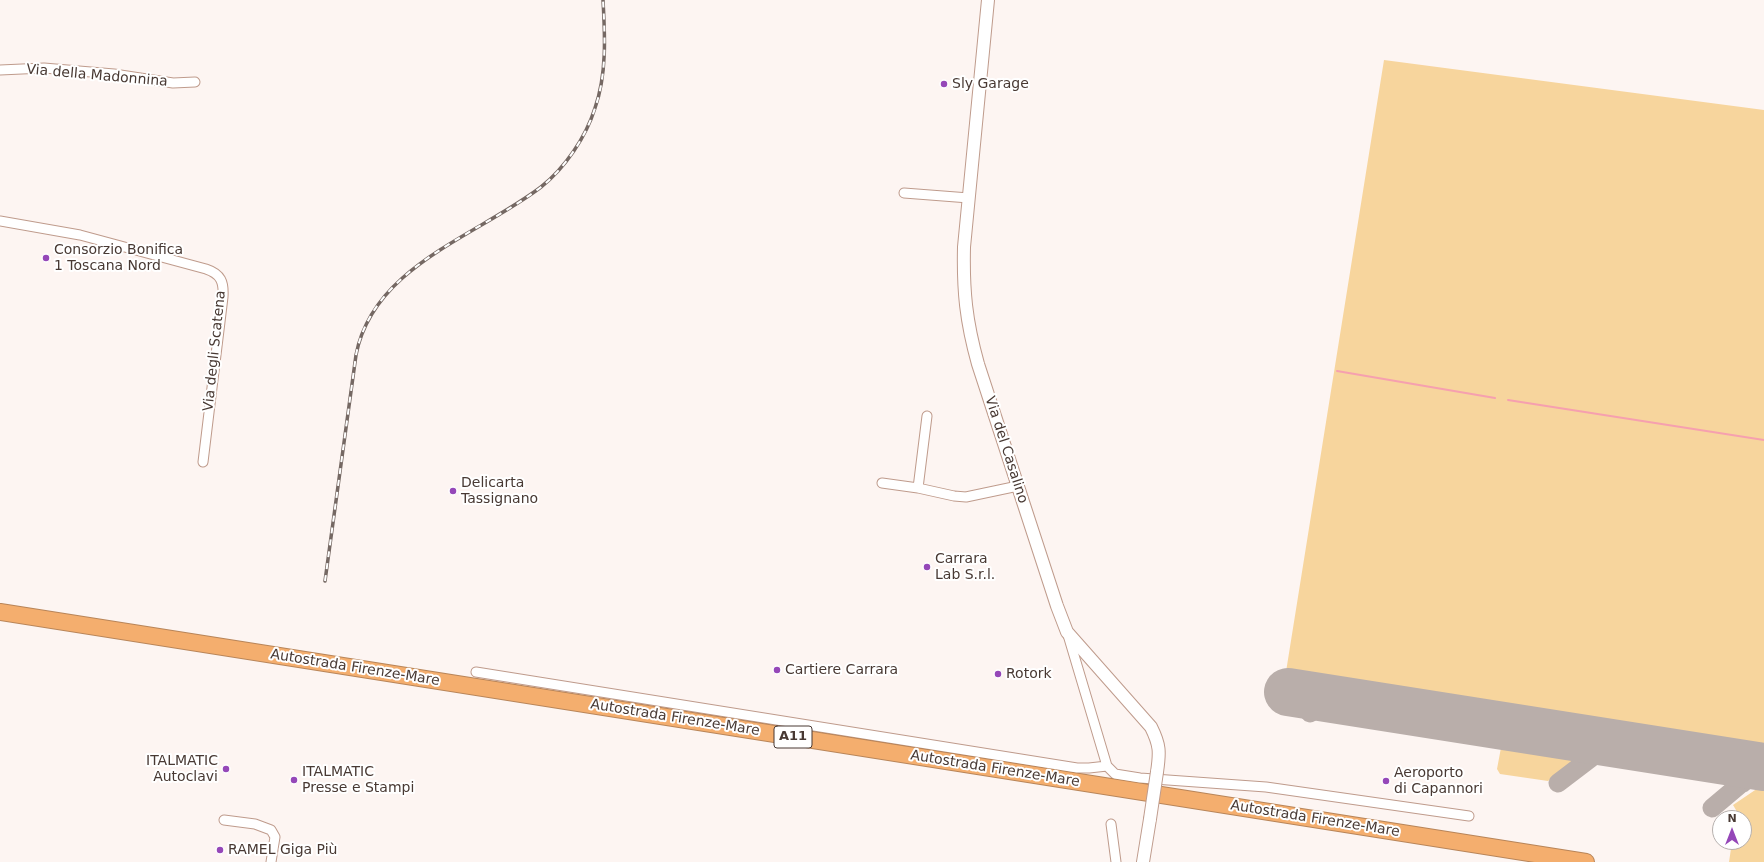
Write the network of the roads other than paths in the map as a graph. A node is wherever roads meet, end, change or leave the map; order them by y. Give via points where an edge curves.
1 (988, 0) edge
2 (0, 70) edge
3 (195, 82) dead end
4 (904, 193) dead end
5 (969, 198) junction
6 (0, 221) edge
7 (927, 416) dead end
8 (203, 462) dead end
9 (882, 483) dead end
10 (1018, 486) junction
11 (918, 488) junction
12 (0, 612) edge
13 (0, 622) edge
14 (1067, 632) junction
15 (476, 672) dead end
16 (1108, 766) junction
17 (1470, 816) dead end
18 (224, 820) dead end
19 (1111, 824) dead end
20 (272, 862) edge
21 (1116, 862) edge
22 (1143, 862) edge
23 (1521, 862) edge
24 (1586, 862) edge

1 - 5 street, Via del Casalino
2 - 3 street, Via della Madonnina via 44,68 114,74 173,83
4 - 5 street
5 - 10 street, Via del Casalino via 963,278 968,330
6 - 8 street, Via degli Scatena via 80,235 206,268 220,276 223,297
7 - 11 street
9 - 11 street
10 - 11 street via 962,497
10 - 14 street, Via del Casalino
12 - 24 highway, Autostrada Firenze-Mare / A11
13 - 23 highway, Autostrada Firenze-Mare / A11
14 - 16 street
14 - 22 street, Via del Casalino, bridge via 1151,727 1158,740 1158,772
15 - 16 street via 1077,768
16 - 17 street via 1116,774 1140,778 1266,787
18 - 20 street via 256,824 271,830 275,837
19 - 21 street

